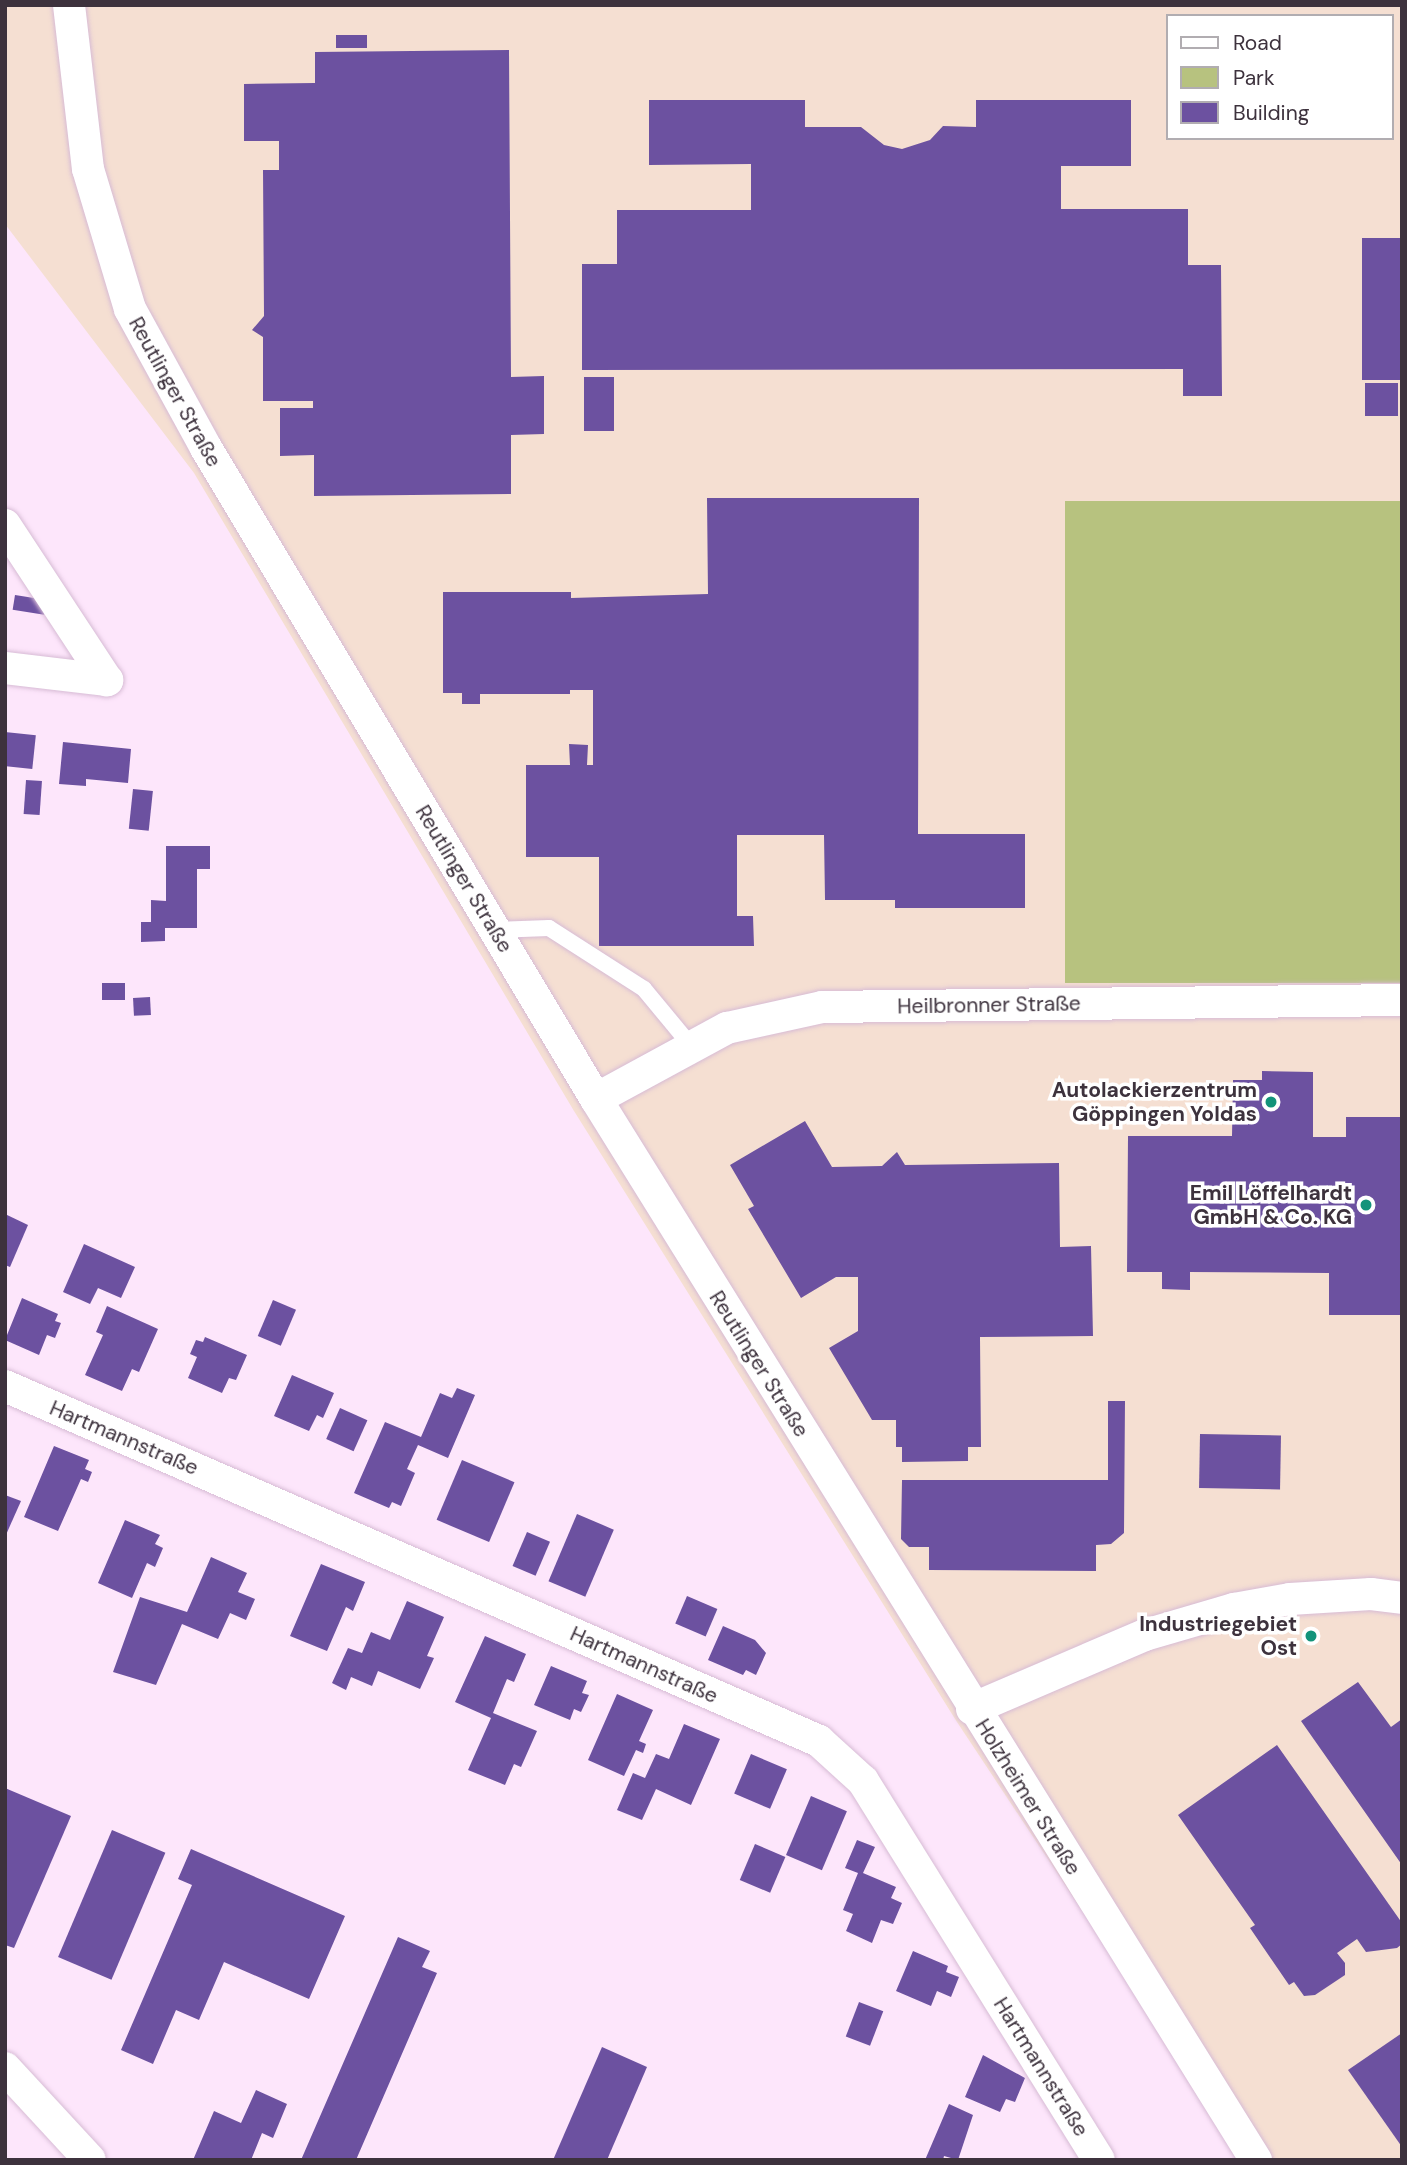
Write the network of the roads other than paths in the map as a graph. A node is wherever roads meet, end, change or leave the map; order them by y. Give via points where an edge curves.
1 (69, 5) edge
2 (5, 525) edge
3 (5, 668) edge
4 (495, 930) junction
5 (1402, 1000) edge
6 (692, 1047) junction
7 (596, 1098) junction
8 (5, 1386) edge
9 (1402, 1598) edge
10 (972, 1709) junction
11 (5, 2068) edge
12 (90, 2160) edge
13 (1099, 2160) edge
14 (1256, 2160) edge

1 - 4 street, Reutlinger Straße via 88,169 130,309 206,448
2 - 3 street via 107,680
4 - 6 lane via 549,928 644,989
4 - 7 street, Reutlinger Straße
5 - 6 street, Heilbronner Straße via 822,1007 727,1028
6 - 7 street, Heilbronner Straße
7 - 10 street, Reutlinger Straße
8 - 13 street, Hartmannstraße via 818,1741 863,1781
9 - 10 street, Holzheimer Straße via 1371,1594 1290,1599 1234,1609 1145,1634
10 - 14 street, Holzheimer Straße
11 - 12 street

